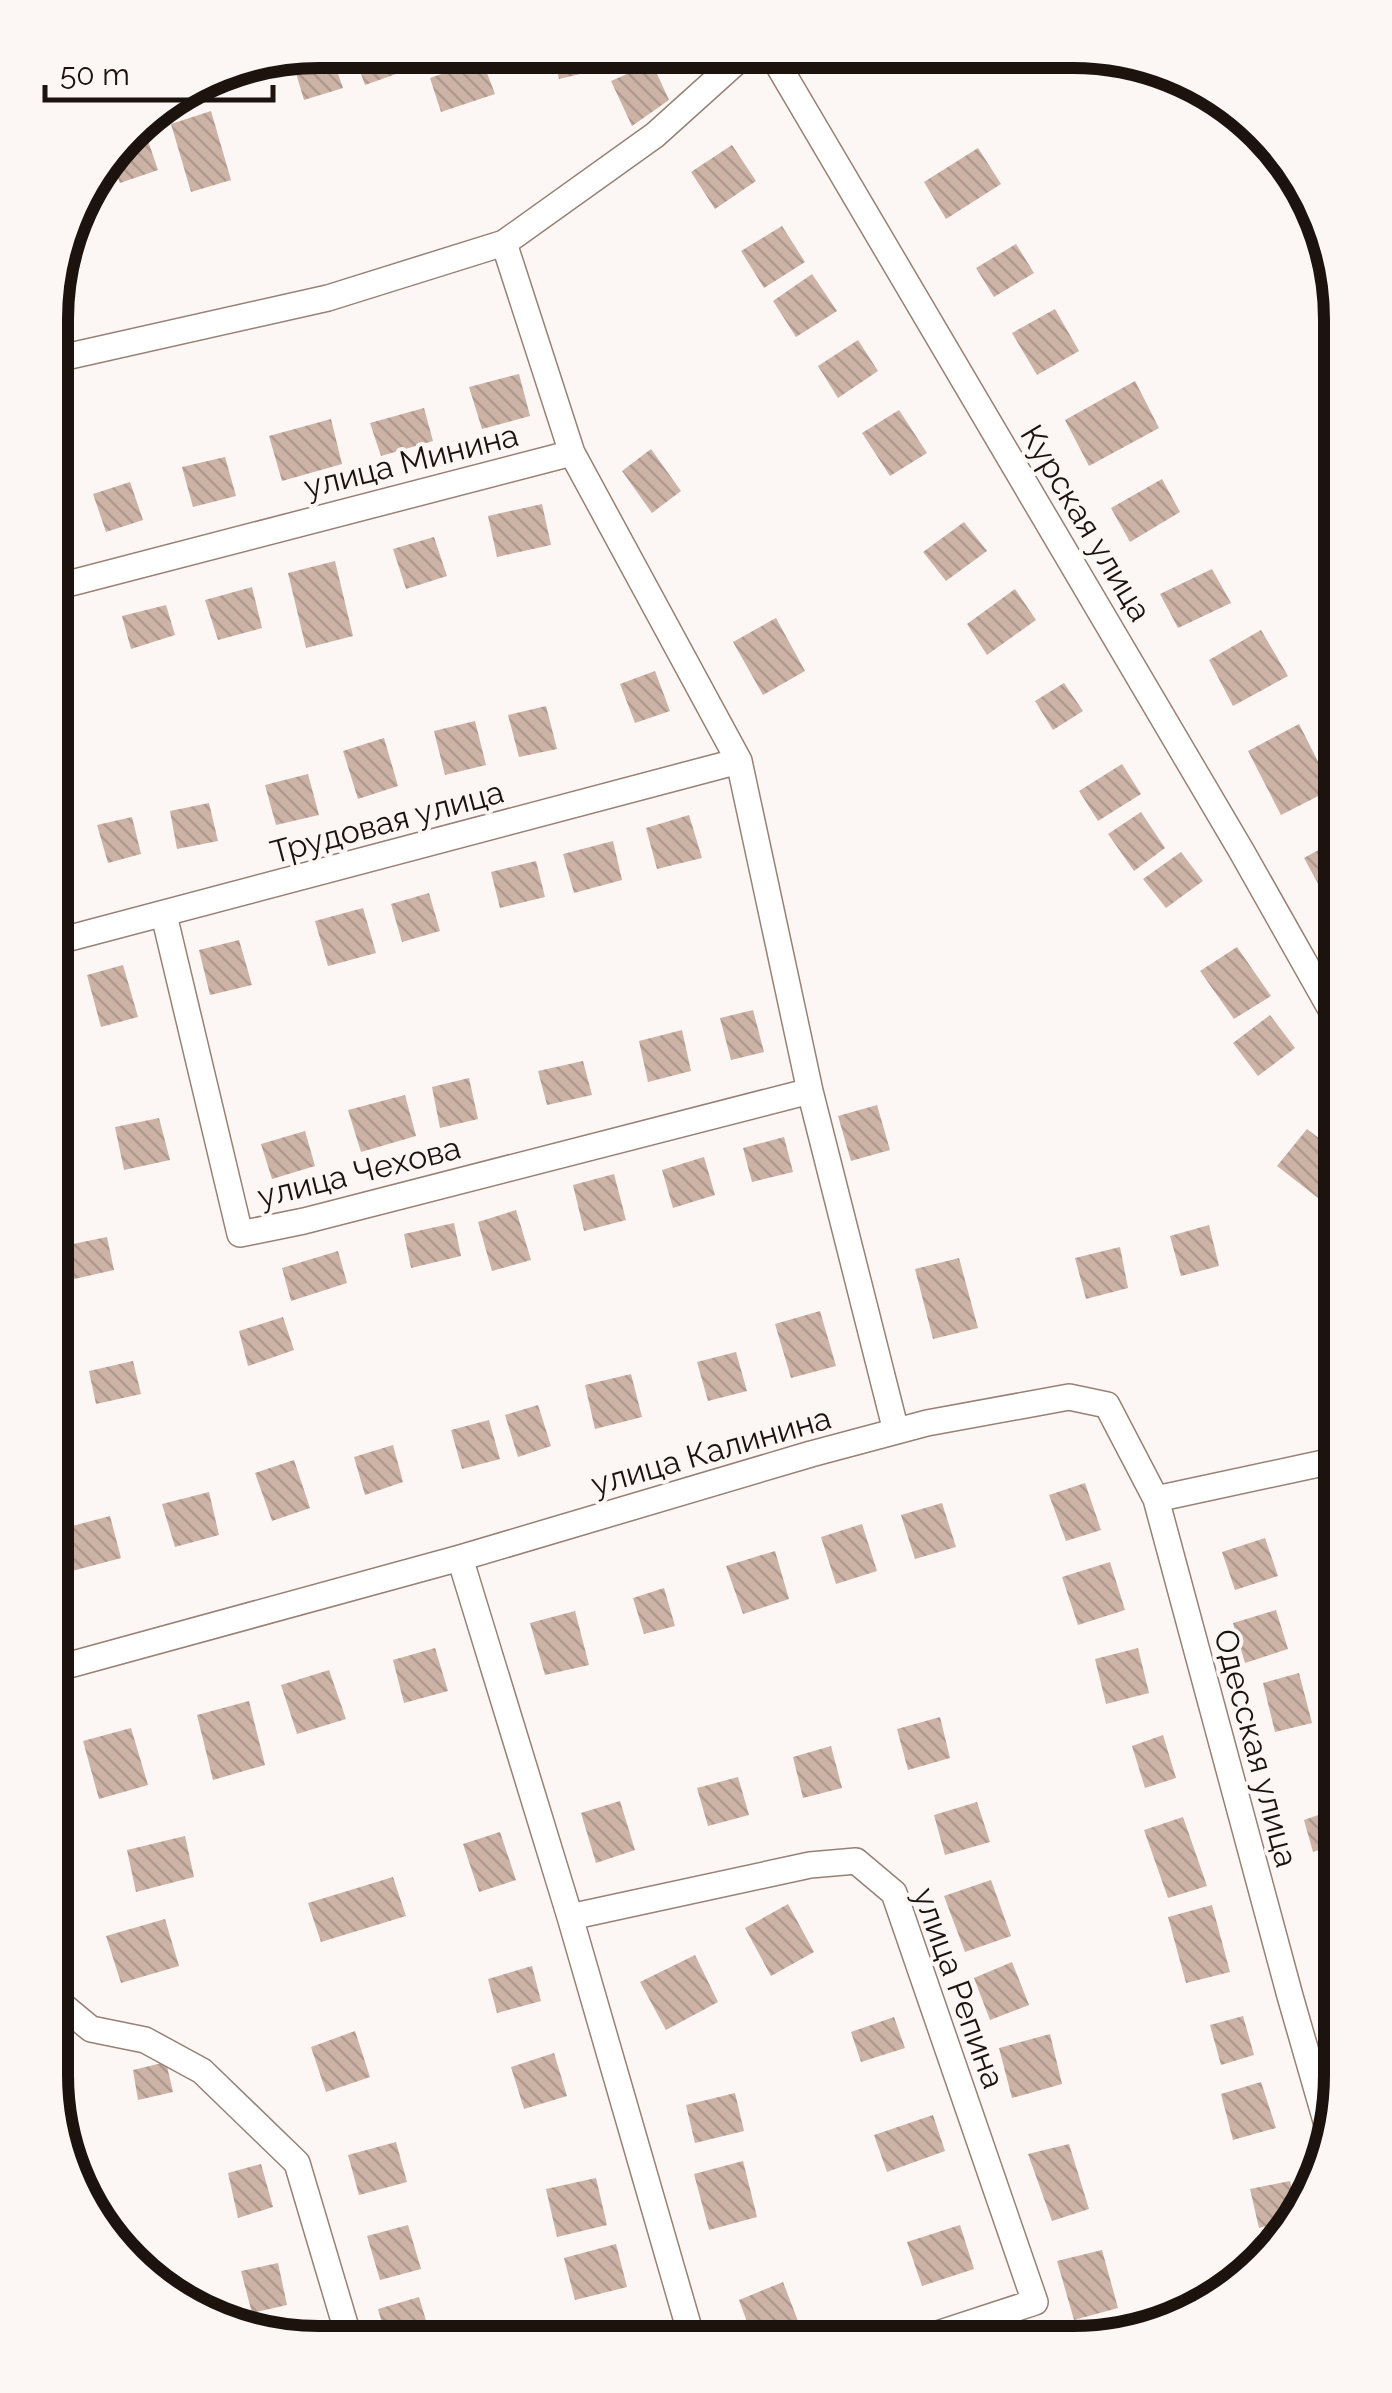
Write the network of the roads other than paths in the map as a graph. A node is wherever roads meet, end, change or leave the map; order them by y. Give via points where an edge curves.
1 (729, 68) edge
2 (780, 68) edge
3 (504, 243) junction
4 (68, 356) edge
5 (572, 453) junction
6 (68, 584) edge
7 (739, 761) junction
8 (164, 914) junction
9 (68, 940) edge
10 (1324, 998) edge
11 (810, 1091) junction
12 (896, 1431) junction
13 (1324, 1463) edge
14 (1156, 1500) junction
15 (460, 1558) junction
16 (68, 1665) edge
17 (570, 1917) junction
18 (68, 2010) edge
19 (1322, 2107) edge
20 (346, 2326) edge
21 (688, 2326) edge
22 (960, 2326) edge

1 - 3 street via 655,135
2 - 10 street, Курская улица
3 - 4 street via 328,298
3 - 5 street, улица Минина
5 - 6 street, улица Минина
5 - 7 street
7 - 8 street, Трудовая улица
7 - 11 street
8 - 9 street, Трудовая улица
8 - 11 street, улица Чехова via 240,1234
11 - 12 street
12 - 14 street, улица Калинина via 1069,1397 1107,1405
12 - 15 street, улица Калинина
13 - 14 street
14 - 19 street, Одесская улица
15 - 16 street, улица Калинина
15 - 17 street
17 - 21 street
17 - 22 street, улица Репина via 856,1861 894,1893 1035,2302
18 - 20 street via 92,2029 145,2040 202,2071 298,2163

